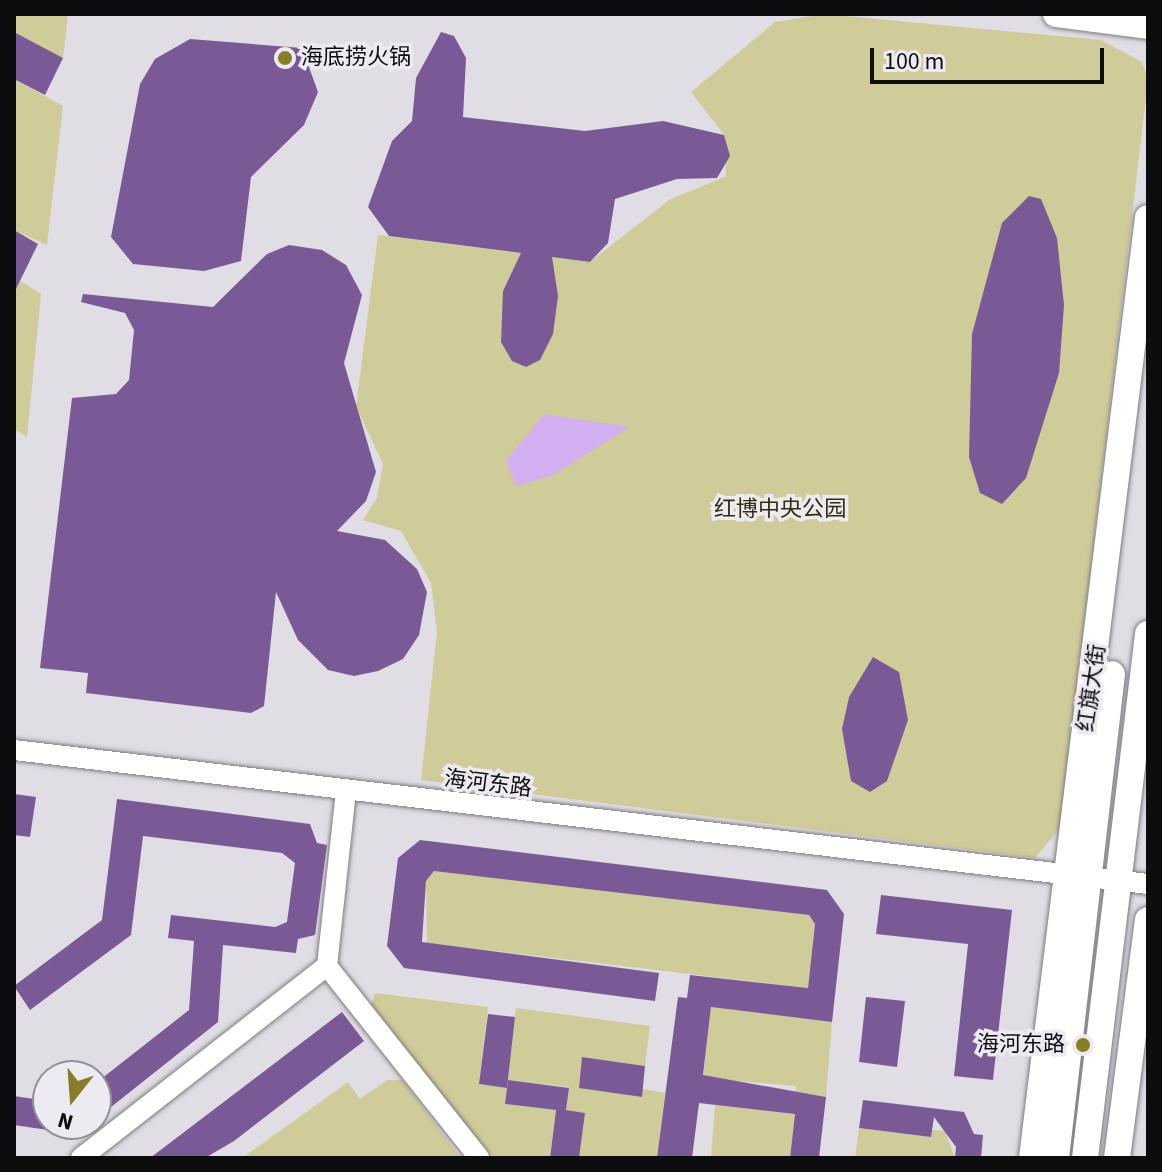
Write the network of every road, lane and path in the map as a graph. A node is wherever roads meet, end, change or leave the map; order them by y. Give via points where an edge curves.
1 (1056, 14) edge
2 (1148, 26) edge
3 (1148, 218) edge
4 (1148, 380) edge
5 (1148, 634) edge
6 (14, 750) edge
7 (346, 790) junction
8 (1078, 876) junction
9 (1117, 880) junction
10 (1148, 884) edge
11 (1148, 920) edge
12 (327, 966) junction
13 (81, 1158) edge
14 (479, 1158) edge
15 (1032, 1158) edge
16 (1056, 1158) edge
17 (1085, 1158) edge
18 (1117, 1158) edge

1 - 2 main road
3 - 8 main road, 红旗大街
4 - 8 main road, 红旗大街
5 - 9 main road
6 - 7 street, 海河东路
7 - 8 street, 海河东路
7 - 12 street
8 - 9 street, 海河东路
8 - 15 main road, 红旗大街
8 - 16 main road, 红旗大街
9 - 10 street, 海河东路
9 - 17 main road
11 - 18 main road
12 - 13 street
12 - 14 street

